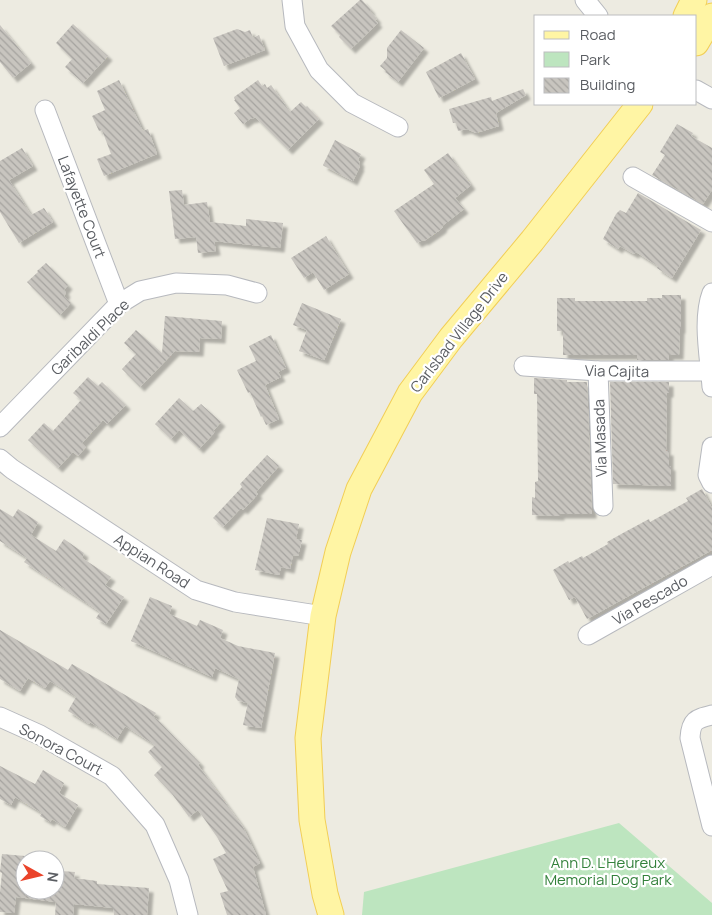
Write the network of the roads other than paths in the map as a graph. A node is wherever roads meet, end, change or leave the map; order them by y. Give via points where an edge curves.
1 (292, 0) edge
2 (585, 0) edge
3 (694, 0) edge
4 (597, 15) edge
5 (686, 15) edge
6 (712, 16) edge
7 (697, 41) edge
8 (697, 91) edge
9 (712, 99) edge
10 (639, 105) edge
11 (46, 110) dead end
12 (398, 127) dead end
13 (633, 177) dead end
14 (712, 222) edge
15 (257, 293) dead end
16 (712, 293) edge
17 (119, 304) junction
18 (524, 366) dead end
19 (598, 371) junction
20 (711, 379) edge
21 (0, 427) edge
22 (712, 447) edge
23 (0, 460) edge
24 (712, 483) edge
25 (603, 506) dead end
26 (712, 564) edge
27 (323, 616) junction
28 (588, 635) dead end
29 (712, 715) edge
30 (0, 717) edge
31 (712, 826) edge
32 (188, 915) edge
33 (331, 915) edge

1 - 12 street via 295,26 319,70 352,103
2 - 4 street
3 - 5 main road
6 - 7 main road
8 - 9 street
10 - 27 main road, Carlsbad Village Drive via 410,393 359,489 338,552
11 - 17 street, Lafayette Court
13 - 14 street
15 - 17 street, Garibaldi Place via 227,285 176,283 140,291
16 - 20 street via 707,327
17 - 21 street, Garibaldi Place
18 - 19 street, Via Cajita
19 - 20 street, Via Cajita
19 - 25 street, Via Masada
22 - 24 street via 708,475
23 - 27 street, Appian Road via 196,590 234,602
26 - 28 street, Via Pescado
27 - 33 main road, Carlsbad Village Drive via 308,738 312,820 324,894
29 - 31 street via 698,718 690,728
30 - 32 street, Sonora Court via 40,735 112,776 154,825 179,880

